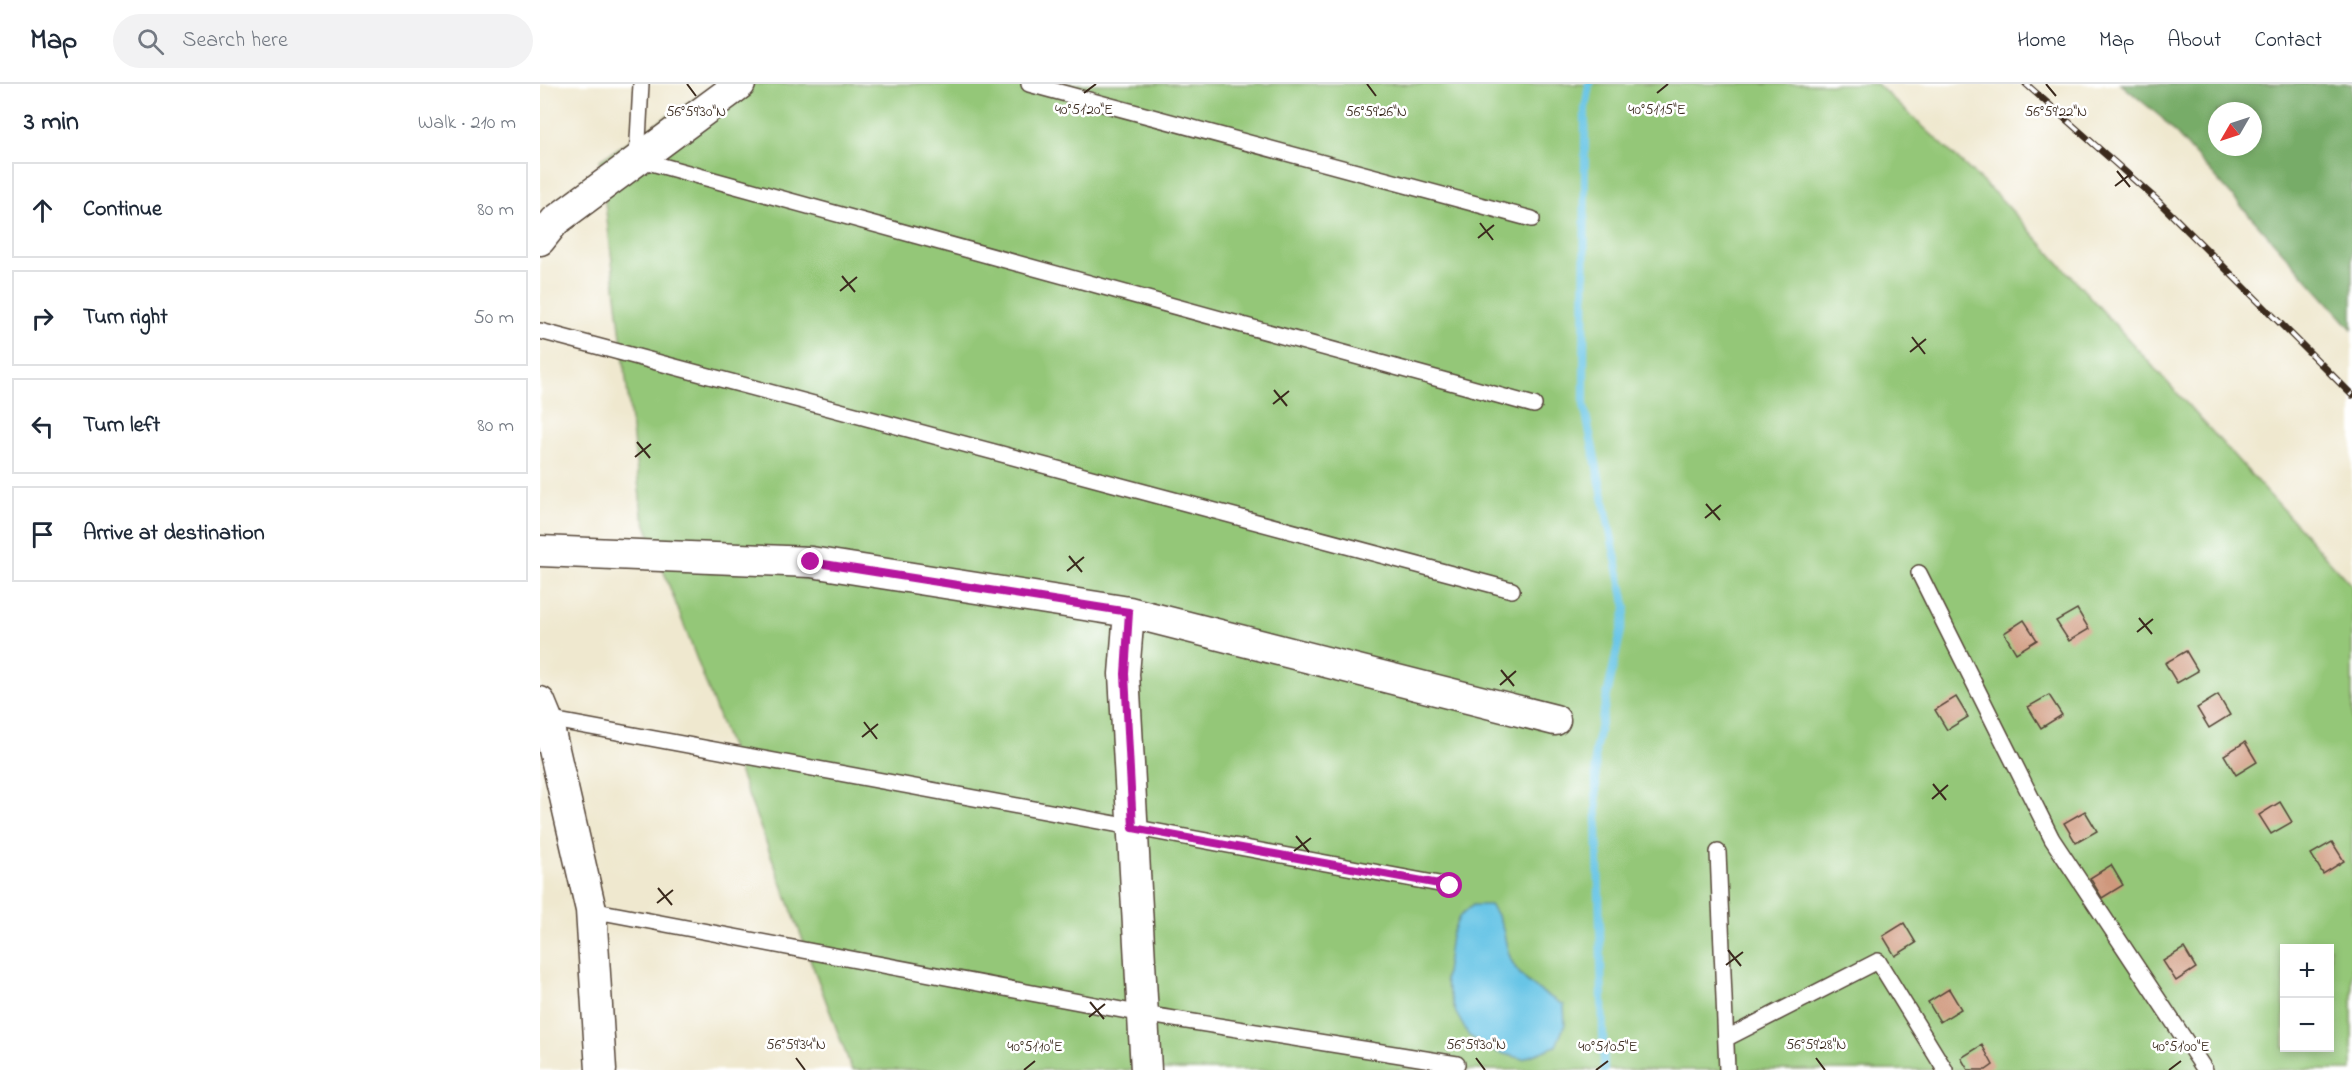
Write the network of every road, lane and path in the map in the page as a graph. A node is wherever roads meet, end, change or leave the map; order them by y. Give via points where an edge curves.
1 (640, 84) edge
2 (740, 84) edge
3 (1029, 84) edge
4 (637, 159) junction
5 (1532, 219) dead end
6 (540, 240) edge
7 (540, 331) edge
8 (1534, 405) dead end
9 (540, 552) edge
10 (1919, 573) dead end
11 (1512, 590) dead end
12 (1129, 612) junction
13 (543, 710) edge
14 (1555, 720) dead end
15 (1133, 828) junction
16 (1718, 852) dead end
17 (1450, 886) dead end
18 (591, 910) junction
19 (1143, 1014) junction
20 (1727, 1038) junction
21 (1457, 1064) dead end
22 (602, 1069) edge
23 (1146, 1070) edge
24 (1727, 1070) edge
25 (1945, 1070) edge
26 (2205, 1070) edge

1 - 4 lane
2 - 4 street
3 - 5 lane
4 - 6 street via 555,221
4 - 8 lane
7 - 11 lane
9 - 12 street via 811,562
10 - 26 lane via 2052,839
12 - 14 street
12 - 15 street via 1125,674
13 - 15 lane
13 - 18 street
15 - 17 lane
15 - 19 street
16 - 20 lane
18 - 19 lane
18 - 22 street
19 - 21 lane
19 - 23 street
20 - 24 lane
20 - 25 lane via 1878,961

